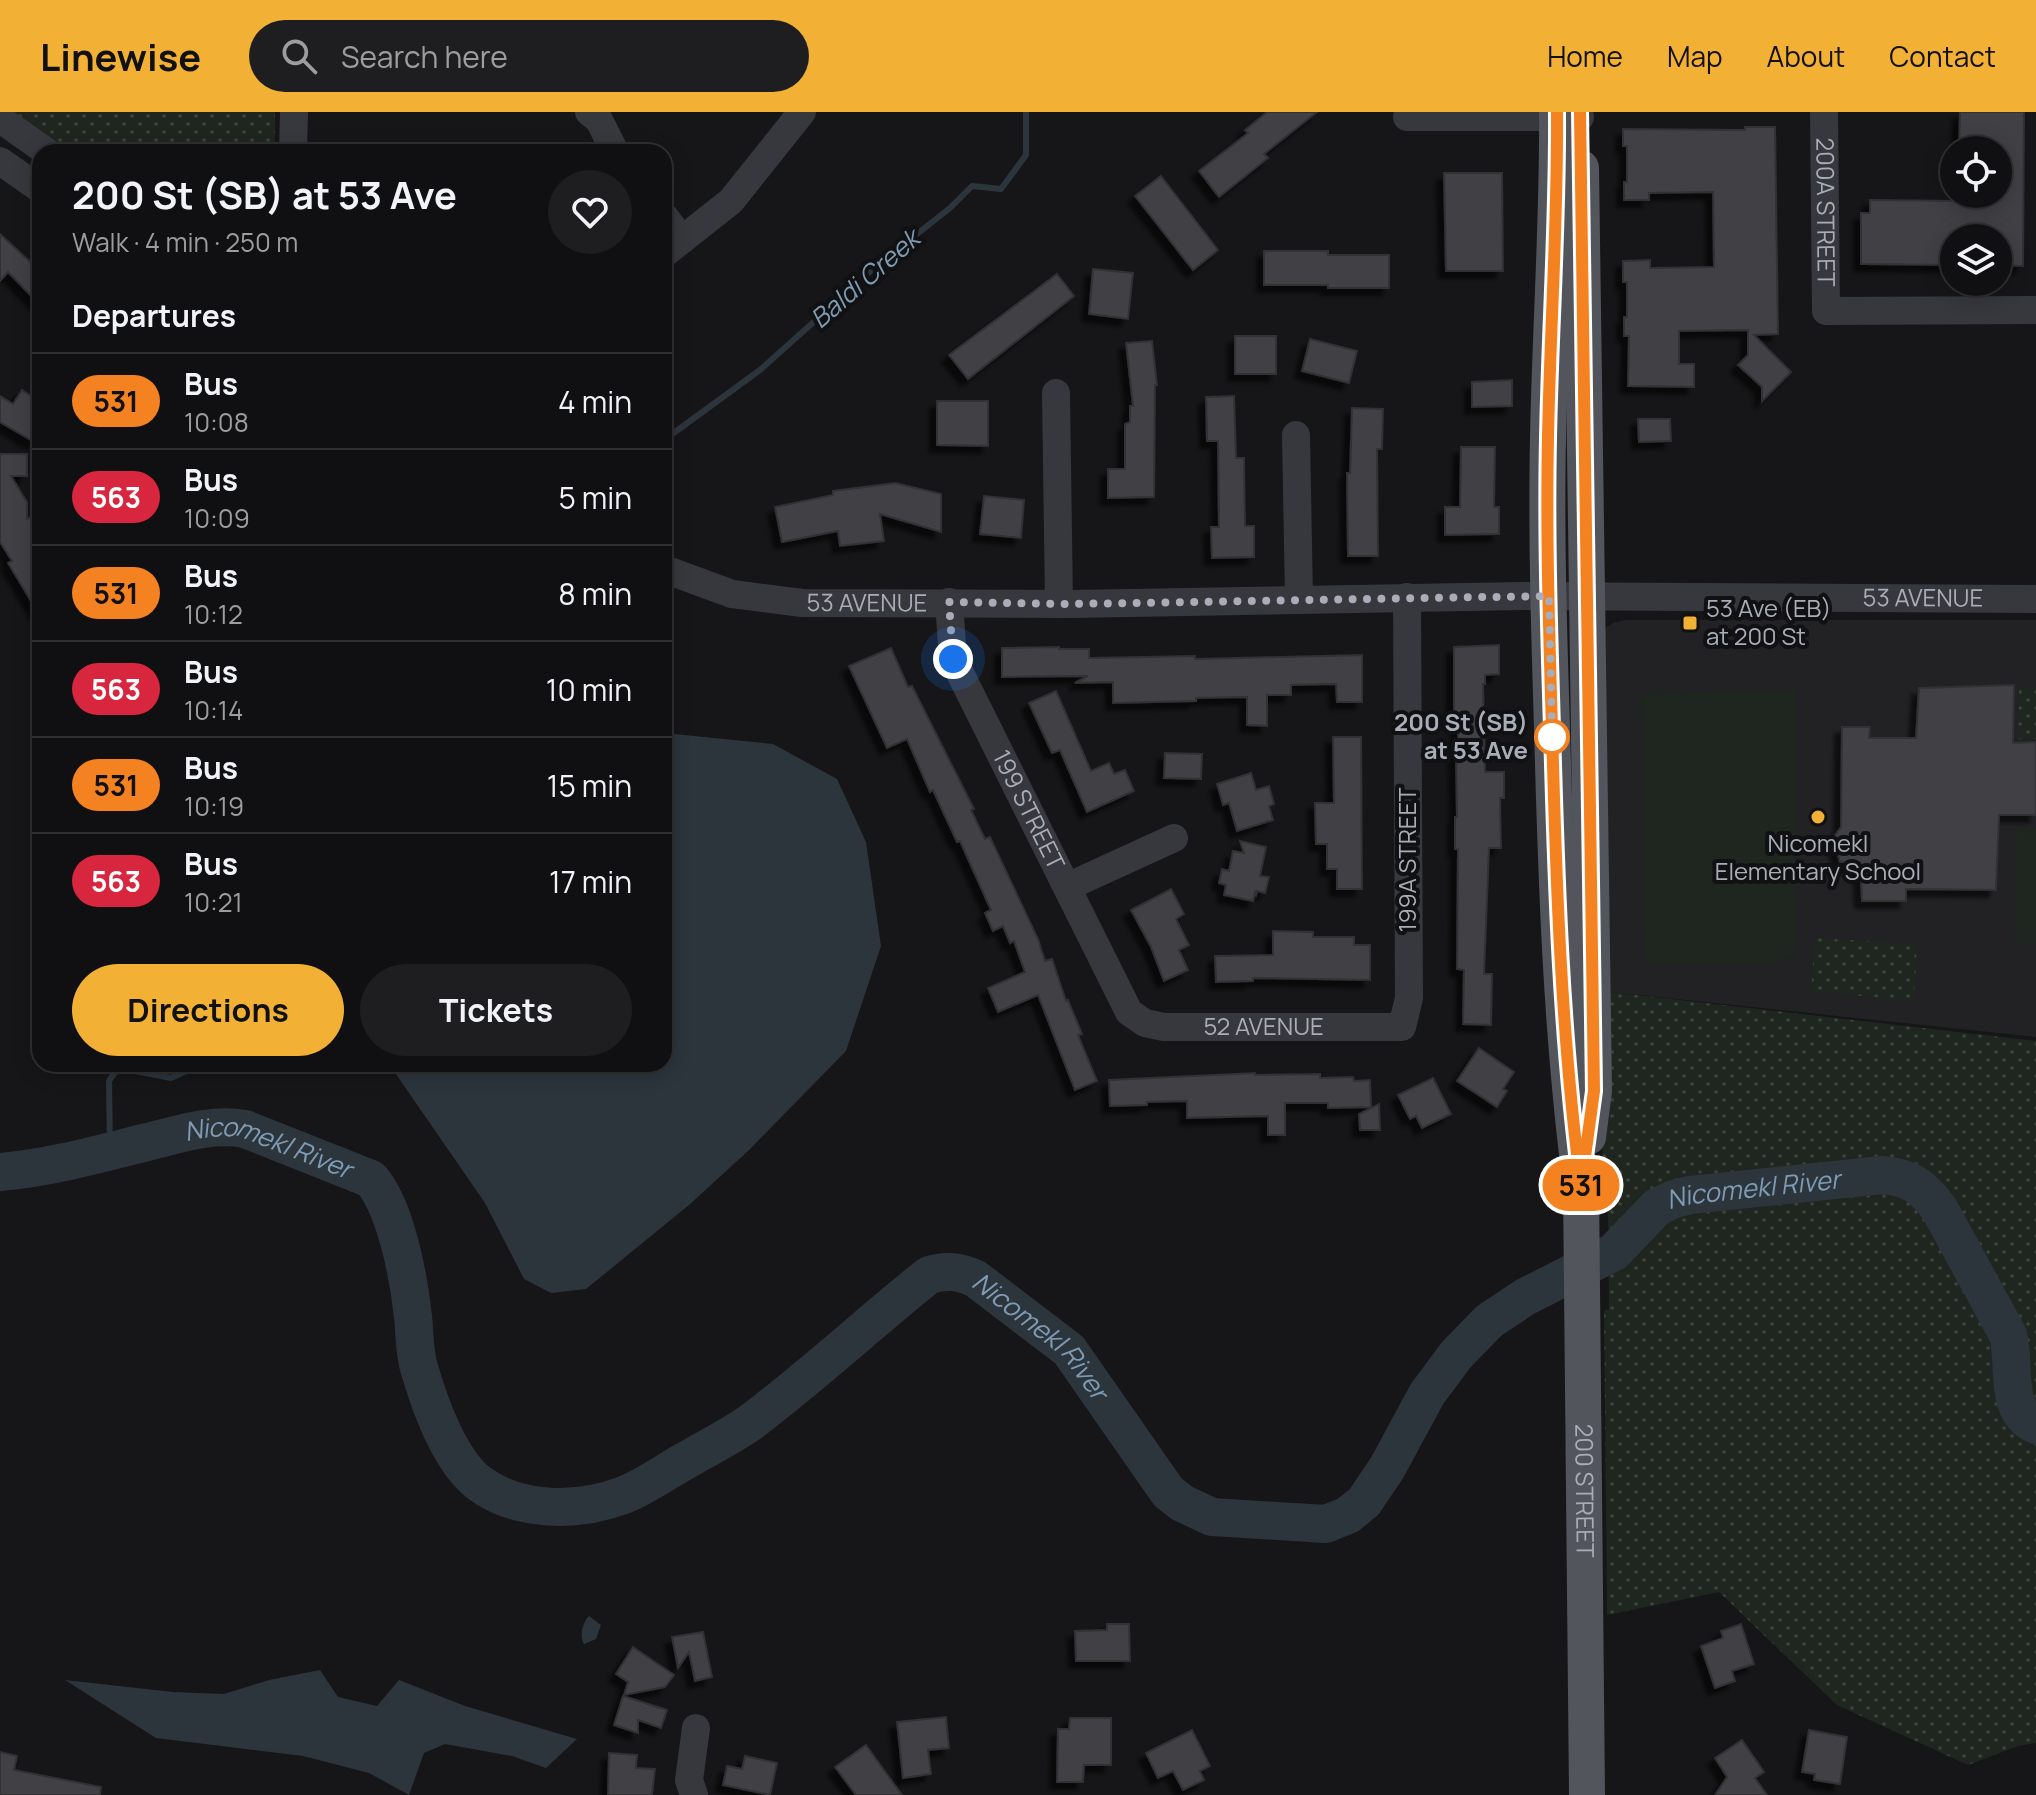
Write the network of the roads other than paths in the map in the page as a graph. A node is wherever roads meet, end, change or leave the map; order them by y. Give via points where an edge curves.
1 (294, 112) edge
2 (589, 112) edge
3 (802, 112) edge
4 (1824, 112) edge
5 (1568, 114) edge
6 (1407, 117) dead end
7 (0, 119) edge
8 (36, 144) edge
9 (293, 144) edge
10 (611, 144) edge
11 (0, 161) edge
12 (32, 183) edge
13 (673, 247) edge
14 (2036, 310) edge
15 (1056, 393) dead end
16 (1296, 435) dead end
17 (672, 572) edge
18 (1549, 596) junction
19 (1407, 597) junction
20 (1586, 597) junction
21 (1299, 599) junction
22 (2036, 599) edge
23 (949, 602) junction
24 (1059, 604) junction
25 (1174, 838) dead end
26 (1067, 887) junction
27 (1129, 1012) joint
28 (1402, 1027) joint
29 (1581, 1201) junction
30 (696, 1728) dead end
31 (694, 1795) edge
32 (1587, 1795) edge

1 - 9 street
2 - 10 street
3 - 13 street via 737,195
4 - 14 street, 200A STREET via 1826,311
5 - 6 street
5 - 18 main road, 200 STREET via 1557,187 1548,441
5 - 20 main road, 200 STREET
7 - 8 street
11 - 12 street
15 - 24 street
16 - 21 street
17 - 23 street, 53 AVENUE via 757,599
18 - 19 street, 53 AVENUE
18 - 20 street, 53 AVENUE
18 - 29 main road, 200 STREET via 1557,879
19 - 21 street, 53 AVENUE
19 - 28 street, 199A STREET via 1409,998
20 - 22 street, 53 AVENUE
20 - 29 main road, 200 STREET via 1594,1091
21 - 24 street, 53 AVENUE
23 - 24 street, 53 AVENUE
23 - 26 street, 199 STREET via 953,659
25 - 26 street
26 - 27 street, 199 STREET
27 - 28 street, 52 AVENUE via 1164,1027
29 - 32 main road, 200 STREET
30 - 31 street via 689,1780

